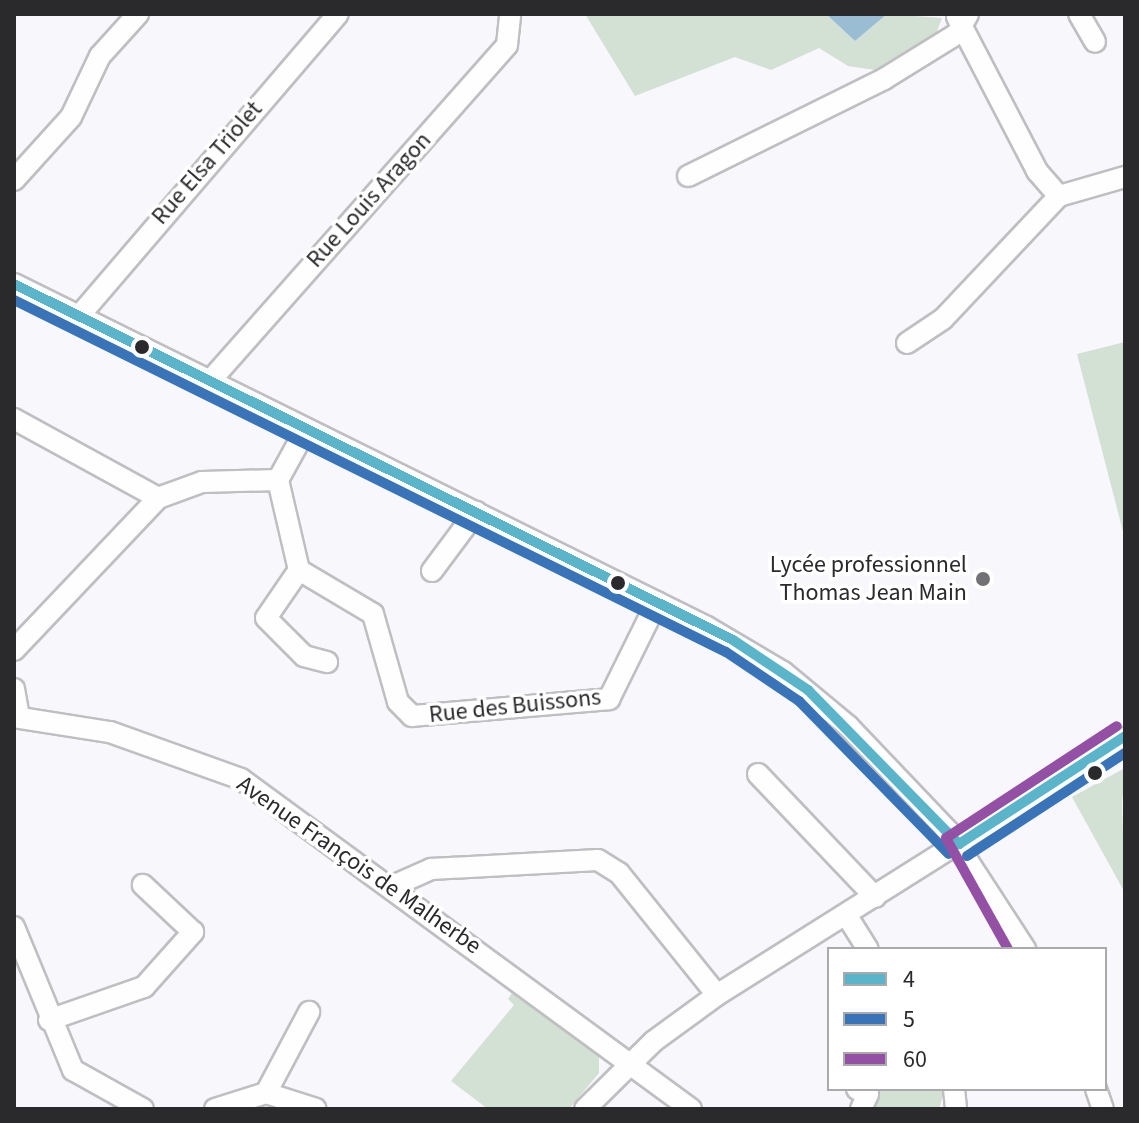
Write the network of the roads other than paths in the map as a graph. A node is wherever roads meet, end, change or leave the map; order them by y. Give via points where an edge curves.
1 (138, 14) edge
2 (338, 14) edge
3 (510, 14) edge
4 (1079, 14) edge
5 (961, 17) edge
6 (1095, 42) dead end
7 (688, 176) dead end
8 (1125, 177) edge
9 (14, 180) edge
10 (1059, 196) junction
11 (14, 284) edge
12 (80, 315) junction
13 (907, 343) dead end
14 (210, 381) junction
15 (14, 419) edge
16 (306, 429) junction
17 (278, 480) junction
18 (158, 498) junction
19 (476, 512) junction
20 (299, 570) junction
21 (432, 571) dead end
22 (657, 602) junction
23 (14, 650) edge
24 (327, 662) dead end
25 (14, 689) edge
26 (16, 717) edge
27 (1125, 738) edge
28 (758, 774) dead end
29 (959, 844) junction
30 (143, 885) dead end
31 (393, 886) junction
32 (875, 897) junction
33 (847, 916) junction
34 (14, 927) edge
35 (867, 947) edge
36 (1024, 947) edge
37 (717, 995) junction
38 (309, 1012) dead end
39 (49, 1020) junction
40 (629, 1063) junction
41 (861, 1091) edge
42 (266, 1093) junction
43 (143, 1109) edge
44 (215, 1109) edge
45 (316, 1109) edge
46 (585, 1109) edge
47 (691, 1109) edge
48 (861, 1109) edge

1 - 9 street via 95,63 71,117
2 - 12 street, Rue Elsa Triolet
3 - 14 street, Rue Louis Aragon via 507,45
4 - 6 street
5 - 7 street via 957,34 884,79
5 - 10 street via 1037,171
8 - 10 street
10 - 13 street via 943,319
11 - 12 street
12 - 14 street
14 - 16 street
15 - 18 street
16 - 17 street
16 - 19 street
17 - 18 street via 202,482
17 - 20 street
18 - 23 street
19 - 21 street
19 - 22 street
20 - 22 street, Rue des Buissons via 373,614 398,702 412,716 609,699
20 - 24 street via 266,618 304,656
22 - 29 street via 808,690
25 - 26 street
26 - 31 street, Avenue François de Malherbe via 177,750 241,779
27 - 29 street
28 - 32 street
29 - 32 street
29 - 36 street
30 - 39 street via 193,932 144,987
31 - 37 street via 431,869 598,860 619,873
31 - 40 street, Avenue François de Malherbe
32 - 33 street
33 - 35 street
33 - 37 street
34 - 39 street
37 - 40 street
38 - 42 street
39 - 43 street via 73,1070
40 - 46 street
40 - 47 street, Avenue François de Malherbe
41 - 48 street via 868,1094
42 - 44 street
42 - 45 street

